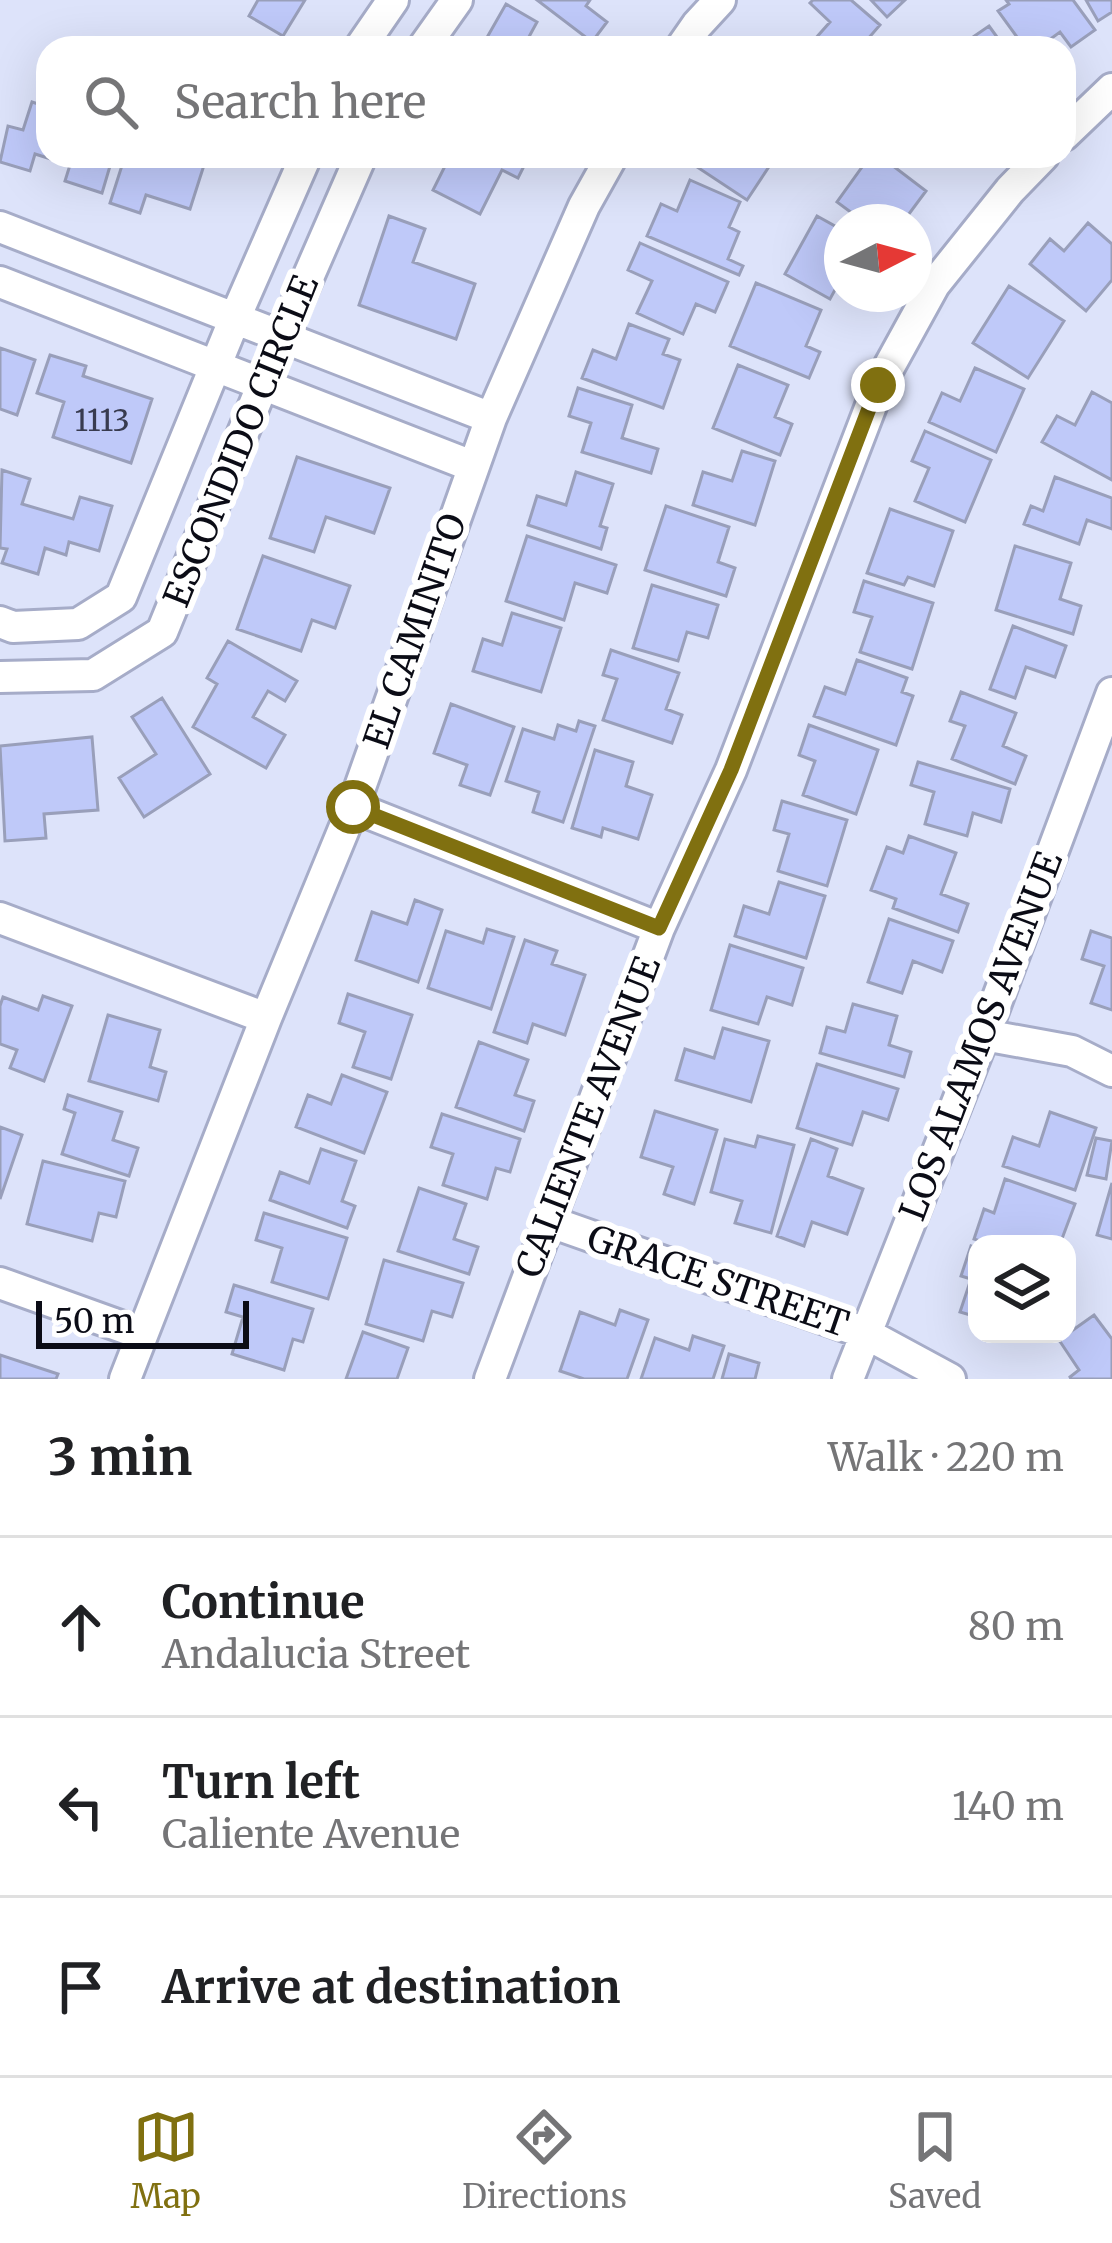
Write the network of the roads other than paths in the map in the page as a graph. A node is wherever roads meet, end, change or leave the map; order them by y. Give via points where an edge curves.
1 (392, 0) edge
2 (457, 0) edge
3 (720, 0) edge
4 (368, 36) edge
5 (432, 36) edge
6 (690, 36) edge
7 (1112, 89) edge
8 (1076, 124) edge
9 (301, 168) edge
10 (357, 168) edge
11 (605, 168) edge
12 (1031, 168) edge
13 (0, 227) edge
14 (0, 282) edge
15 (235, 318) junction
16 (282, 338) junction
17 (217, 366) junction
18 (264, 385) junction
19 (491, 418) junction
20 (472, 466) junction
21 (0, 622) edge
22 (0, 677) edge
23 (1112, 693) edge
24 (353, 807) junction
25 (0, 918) edge
26 (659, 928) junction
27 (266, 1018) junction
28 (984, 1035) junction
29 (1112, 1071) edge
30 (548, 1221) junction
31 (0, 1283) edge
32 (866, 1333) junction
33 (142, 1334) junction
34 (125, 1379) edge
35 (490, 1379) edge
36 (848, 1379) edge
37 (950, 1379) edge

1 - 4 street
2 - 5 street
3 - 6 street
7 - 8 street
9 - 15 street, ESCONDIDO CIRCLE
10 - 16 street, ESCONDIDO CIRCLE
11 - 19 street, EL CAMINITO
12 - 26 street, CALIENTE AVENUE via 934,285 878,385 731,770
13 - 15 street
14 - 17 street
15 - 16 street
15 - 17 street, ESCONDIDO CIRCLE
16 - 18 street, ESCONDIDO CIRCLE
16 - 19 street
17 - 18 street
17 - 21 street, ESCONDIDO CIRCLE via 122,597 78,624
18 - 20 street
18 - 22 street, ESCONDIDO CIRCLE via 162,632 93,675
19 - 20 street, EL CAMINITO
20 - 24 street, EL CAMINITO
23 - 28 street, LOS ALAMOS AVENUE
24 - 26 street
24 - 27 street, EL CAMINITO
25 - 27 street
26 - 30 street, CALIENTE AVENUE
27 - 33 street, EL CAMINITO
28 - 29 street via 1072,1051
28 - 32 street, LOS ALAMOS AVENUE
30 - 32 street, GRACE STREET
30 - 35 street, CALIENTE AVENUE
31 - 33 street
32 - 36 street, LOS ALAMOS AVENUE
32 - 37 street, GRACE STREET
33 - 34 street, EL CAMINITO

